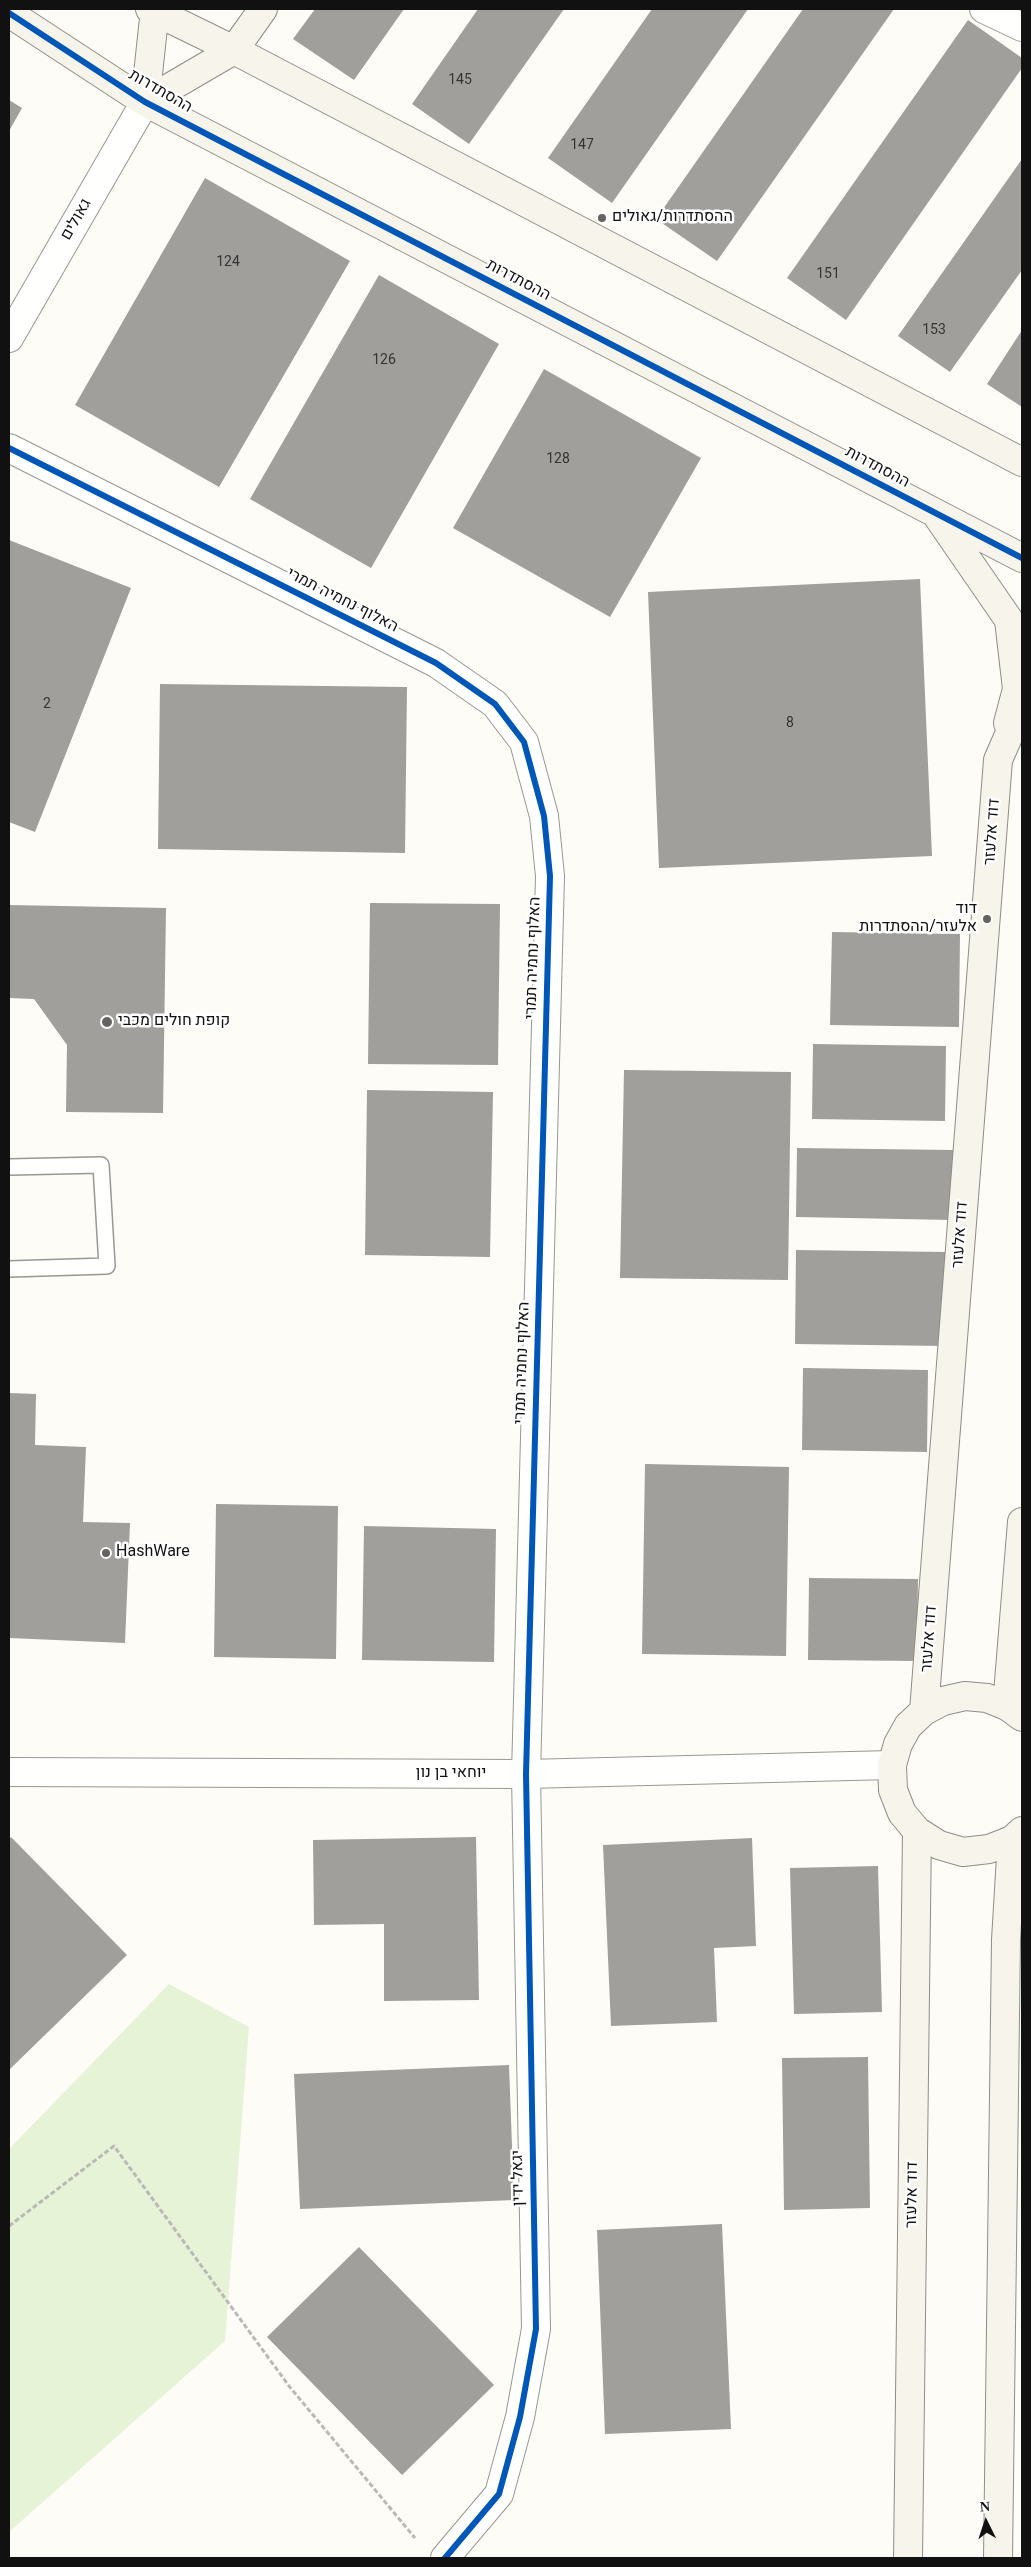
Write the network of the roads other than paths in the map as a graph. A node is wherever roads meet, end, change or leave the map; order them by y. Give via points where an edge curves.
1 (153, 9) edge
2 (263, 9) edge
3 (984, 9) edge
4 (9, 13) edge
5 (1022, 27) edge
6 (234, 50) junction
7 (145, 102) junction
8 (9, 338) edge
9 (9, 448) edge
10 (1022, 462) edge
11 (937, 515) junction
12 (1022, 558) edge
13 (1022, 705) edge
14 (998, 760) junction
15 (9, 1167) edge
16 (9, 1269) edge
17 (1022, 1522) edge
18 (924, 1711) junction
19 (1015, 1711) edge
20 (892, 1765) junction
21 (9, 1772) edge
22 (526, 1774) junction
23 (917, 1832) junction
24 (1017, 1835) edge
25 (445, 2558) edge
26 (908, 2558) edge
27 (998, 2558) edge

1 - 6 street
1 - 7 street, גאולים
2 - 6 street, גאולים
3 - 5 street
4 - 7 street, ההסתדרות
6 - 7 street, גאולים
6 - 10 street
7 - 8 street, גאולים
7 - 11 street, ההסתדרות
9 - 22 street, האלוף נחמיה תמרי via 436,663 494,704 524,742 544,816 550,876
11 - 12 street, ההסתדרות
11 - 14 street, דוד אלעזר via 1009,620 1017,689
13 - 14 street, דוד אלעזר
14 - 18 street, דוד אלעזר
15 - 16 lane via 101,1165 107,1266
17 - 19 street
18 - 19 street via 944,1701 965,1696 987,1698
18 - 20 street via 908,1726
20 - 22 street, יוחאי בן נון
20 - 23 street via 893,1790 902,1812
21 - 22 street, יוחאי בן נון
22 - 25 street, יגאל ידין via 536,2329 520,2417 498,2494
23 - 24 street via 939,1845 963,1852 988,1849
23 - 26 street, דוד אלעזר
24 - 27 street via 1006,1940

